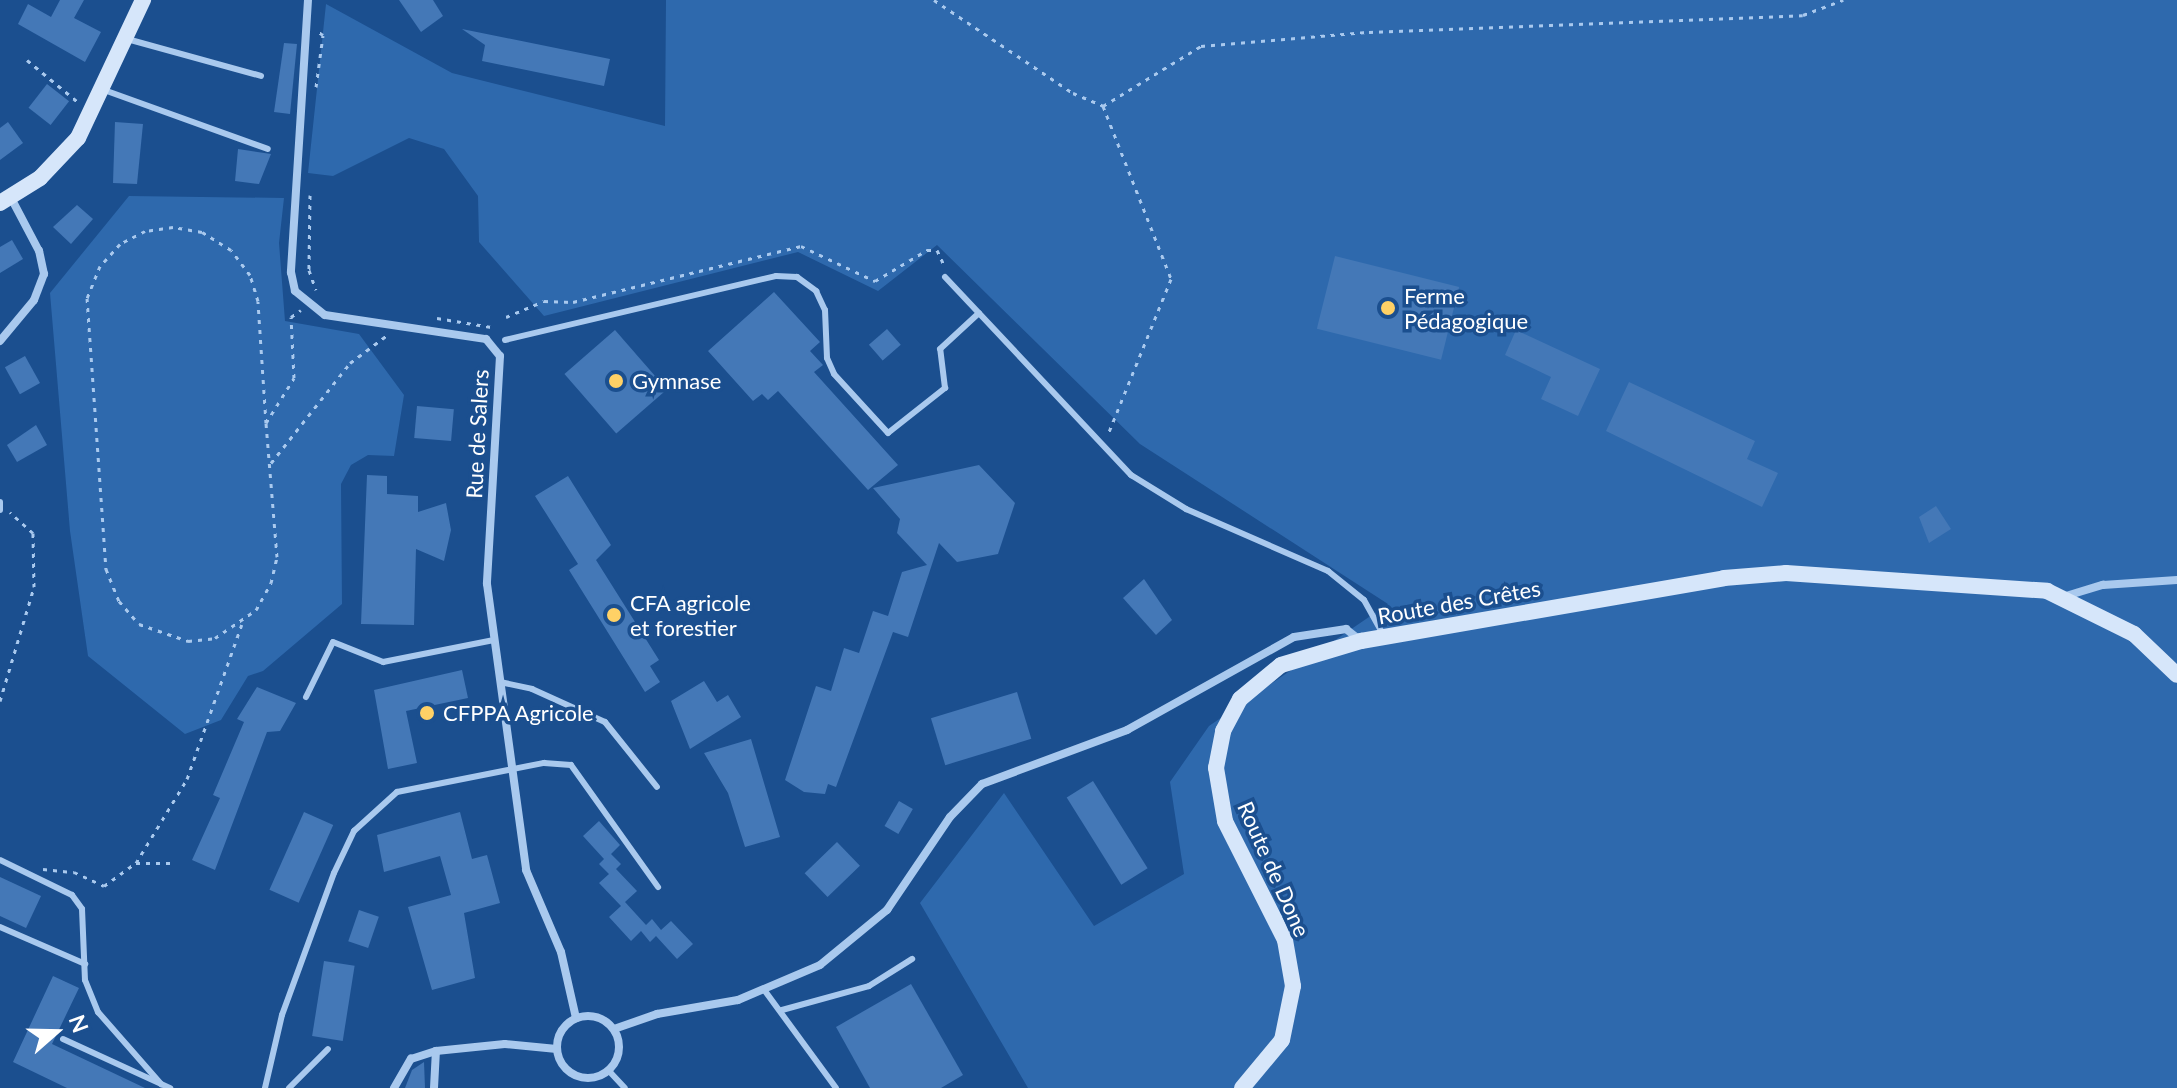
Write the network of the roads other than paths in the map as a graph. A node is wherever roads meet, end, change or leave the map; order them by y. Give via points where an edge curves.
1 (143, 0) edge
2 (306, 1) edge
3 (127, 39) junction
4 (261, 76) dead end
5 (104, 90) junction
6 (268, 149) dead end
7 (6, 201) edge
8 (945, 277) dead end
9 (979, 313) junction
10 (505, 340) dead end
11 (0, 341) edge
12 (2177, 580) edge
13 (2066, 596) junction
14 (1386, 638) junction
15 (494, 640) junction
16 (1361, 641) junction
17 (2177, 675) edge
18 (500, 682) junction
19 (306, 697) dead end
20 (512, 769) junction
21 (657, 787) dead end
22 (0, 860) edge
23 (658, 887) dead end
24 (0, 927) edge
25 (912, 959) dead end
26 (85, 964) junction
27 (765, 991) junction
28 (782, 1010) junction
29 (576, 1018) junction
30 (614, 1029) junction
31 (63, 1039) dead end
32 (328, 1049) dead end
33 (557, 1049) junction
34 (436, 1051) junction
35 (609, 1071) junction
36 (161, 1084) junction
37 (170, 1088) edge
38 (265, 1088) edge
39 (289, 1088) edge
40 (394, 1088) edge
41 (434, 1088) edge
42 (625, 1088) edge
43 (836, 1088) edge
44 (1242, 1088) edge

1 - 3 street
2 - 15 street, Rue de Salers via 291,272 307,305 325,315 489,342 500,356 487,584
3 - 4 lane
3 - 5 street
5 - 6 lane
5 - 7 street via 93,114 59,158
7 - 11 street via 39,251 44,274 34,300
8 - 9 lane
9 - 10 lane via 940,349 945,388 888,433 834,374 827,358 825,310 816,291 797,277 776,276
9 - 14 lane via 1131,475 1186,509 1328,571 1364,600
12 - 13 street via 2103,585
13 - 14 street, Route des Crêtes via 1899,578 1756,574
13 - 17 street, Route des Crêtes via 2134,634
14 - 16 street, Route des Crêtes
15 - 18 street, Rue de Salers
15 - 19 lane via 383,662 333,642
16 - 27 street, Route des Crêtes via 1346,629 1294,637 1127,730 982,784 950,817 906,887 871,926 820,965
16 - 44 street, Route de Done via 1301,657 1263,676 1240,699 1217,752 1219,805 1285,940 1293,986 1282,1040
18 - 20 street, Rue de Salers
18 - 21 lane via 532,689 605,722
20 - 23 lane via 558,761 571,765
20 - 29 street, Rue de Salers via 526,870 570,979
20 - 38 lane via 397,792 354,831 282,1015
22 - 26 lane via 72,895 82,909
24 - 26 lane
25 - 28 lane via 869,986
26 - 36 lane via 98,1012
27 - 28 lane
27 - 30 street, Route des Crêtes
28 - 43 lane
29 - 30 street via 598,1017
29 - 33 street via 561,1031
30 - 35 street via 620,1049
31 - 36 lane
32 - 39 lane
33 - 34 street via 505,1044
33 - 35 street via 573,1075 592,1078
34 - 40 street via 411,1059
34 - 41 street
35 - 42 lane
36 - 37 lane

